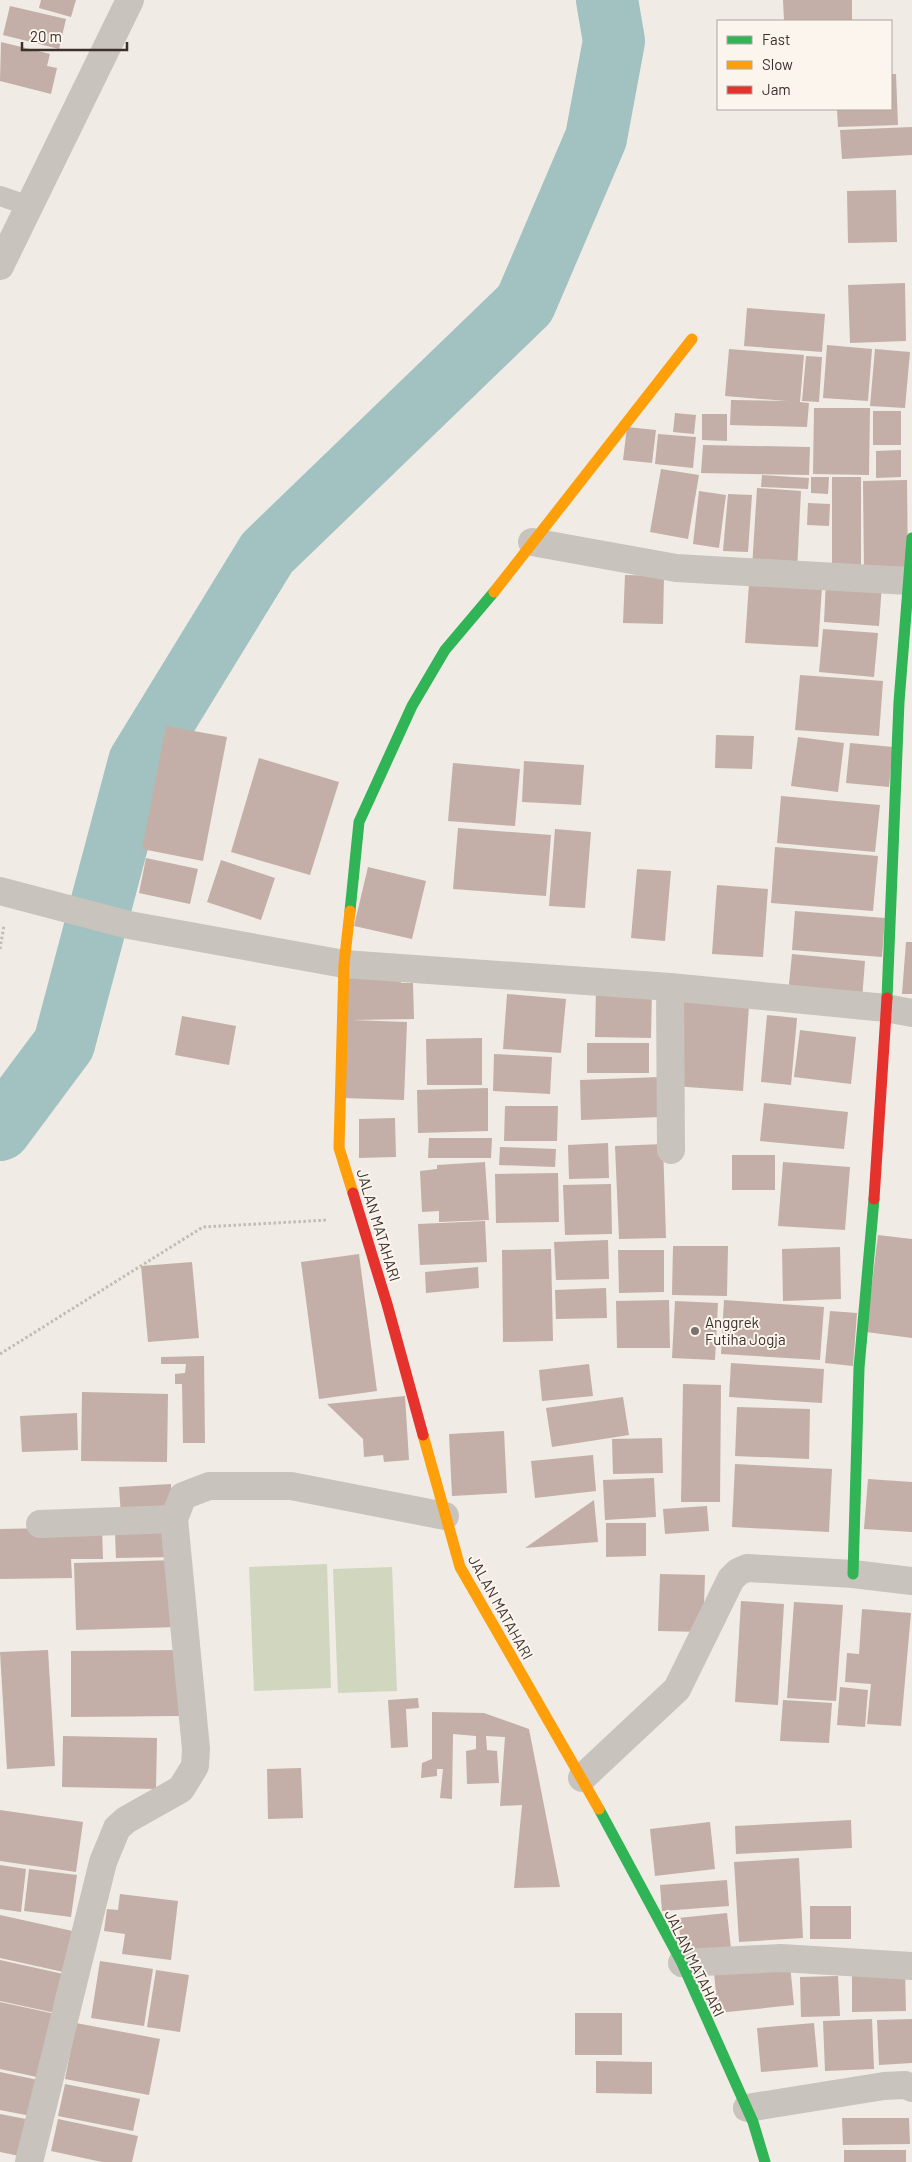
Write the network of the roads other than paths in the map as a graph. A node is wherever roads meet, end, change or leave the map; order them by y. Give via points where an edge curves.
1 (130, 0) edge
2 (0, 196) edge
3 (30, 206) junction
4 (0, 266) edge
5 (692, 339) dead end
6 (912, 538) edge
7 (532, 542) junction
8 (909, 581) junction
9 (0, 891) edge
10 (344, 964) junction
11 (670, 987) junction
12 (886, 1008) junction
13 (912, 1013) edge
14 (671, 1150) dead end
15 (445, 1516) junction
16 (174, 1519) junction
17 (40, 1524) dead end
18 (853, 1574) junction
19 (912, 1581) edge
20 (582, 1778) junction
21 (682, 1963) junction
22 (912, 1966) edge
23 (912, 2088) edge
24 (747, 2108) junction
25 (29, 2162) edge
26 (765, 2162) edge

1 - 3 street
2 - 3 lane
3 - 4 street
5 - 7 street, JALAN MATAHARI
6 - 8 street
7 - 8 street via 676,568
7 - 10 street, JALAN MATAHARI via 445,650 412,706 359,822
8 - 12 street via 899,702
9 - 10 street via 130,925
10 - 11 street
10 - 15 street, JALAN MATAHARI via 339,1148 387,1304
11 - 12 street
11 - 14 street
12 - 13 street
12 - 18 street via 877,1162 859,1368
15 - 16 street via 291,1486 209,1486 183,1496
15 - 20 street, JALAN MATAHARI via 460,1567
16 - 17 street
16 - 25 street via 195,1766 181,1789 117,1828 103,1862
18 - 19 street
18 - 20 street via 747,1568 738,1572 731,1579 677,1689
20 - 21 street, JALAN MATAHARI
21 - 22 street via 781,1958
21 - 24 street, JALAN MATAHARI
23 - 24 street via 884,2086
24 - 26 street, JALAN MATAHARI

